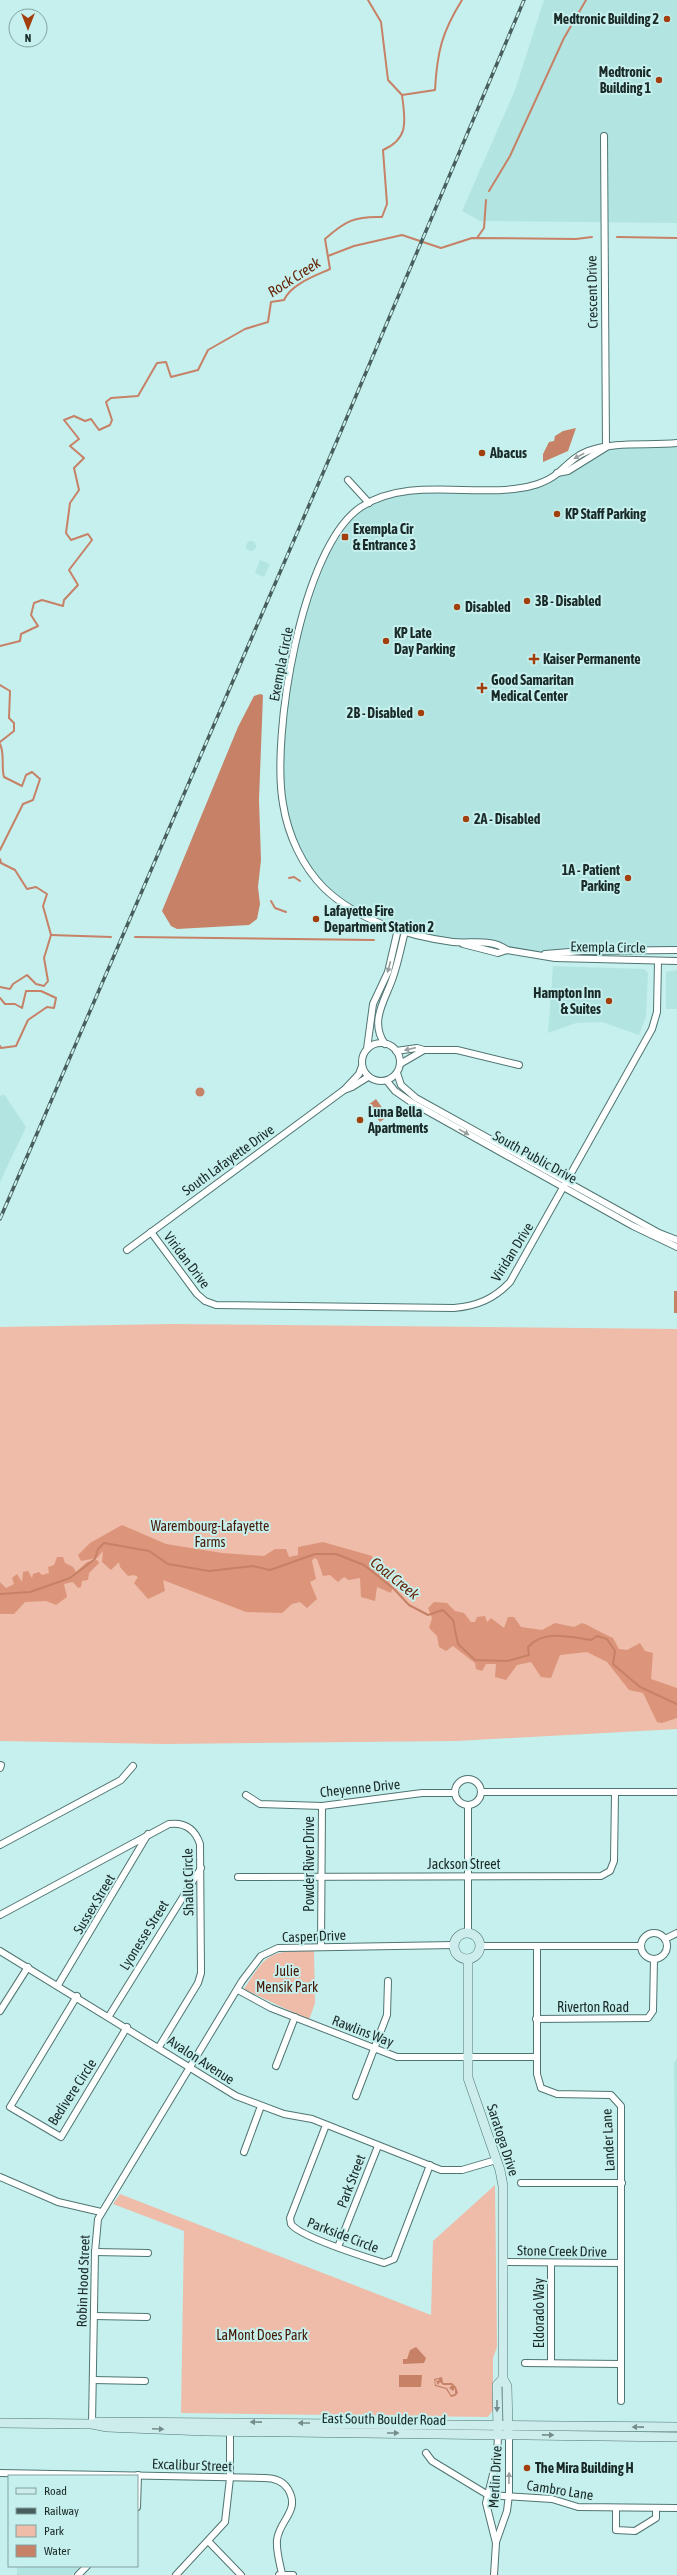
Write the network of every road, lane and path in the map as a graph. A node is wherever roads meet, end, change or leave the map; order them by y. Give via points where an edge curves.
1 (604, 136) dead end
2 (677, 444) edge
3 (606, 447) junction
4 (348, 480) dead end
5 (369, 503) junction
6 (398, 929) junction
7 (405, 931) junction
8 (677, 950) edge
9 (539, 954) junction
10 (658, 961) junction
11 (677, 961) edge
12 (385, 1044) junction
13 (367, 1049) junction
14 (424, 1050) junction
15 (396, 1051) junction
16 (400, 1064) junction
17 (519, 1065) dead end
18 (362, 1066) junction
19 (397, 1073) junction
20 (368, 1077) junction
21 (387, 1081) junction
22 (344, 1090) junction
23 (564, 1184) junction
24 (151, 1232) junction
25 (677, 1240) edge
26 (677, 1247) edge
27 (127, 1250) dead end
28 (133, 1766) dead end
29 (482, 1792) junction
30 (677, 1792) edge
31 (455, 1793) junction
32 (614, 1793) junction
33 (246, 1795) dead end
34 (322, 1806) junction
35 (468, 1806) junction
36 (148, 1834) junction
37 (0, 1845) edge
38 (200, 1868) junction
39 (238, 1877) dead end
40 (321, 1877) junction
41 (468, 1877) junction
42 (0, 1915) edge
43 (468, 1933) junction
44 (677, 1933) edge
45 (665, 1939) junction
46 (454, 1945) junction
47 (321, 1946) junction
48 (480, 1946) junction
49 (537, 1946) junction
50 (641, 1946) junction
51 (0, 1951) edge
52 (468, 1959) junction
53 (654, 1959) junction
54 (28, 1967) junction
55 (388, 1982) dead end
56 (58, 1985) junction
57 (238, 1990) junction
58 (77, 1996) junction
59 (0, 2012) edge
60 (109, 2016) junction
61 (295, 2017) junction
62 (536, 2019) junction
63 (127, 2027) junction
64 (159, 2047) junction
65 (374, 2050) junction
66 (467, 2057) junction
67 (536, 2057) junction
68 (276, 2066) dead end
69 (189, 2068) junction
70 (356, 2096) dead end
71 (261, 2106) junction
72 (326, 2125) junction
73 (378, 2146) junction
74 (244, 2152) dead end
75 (496, 2160) junction
76 (430, 2166) junction
77 (0, 2177) edge
78 (521, 2183) dead end
79 (622, 2183) junction
80 (101, 2212) junction
81 (338, 2247) junction
82 (94, 2252) junction
83 (148, 2253) dead end
84 (504, 2262) junction
85 (551, 2263) junction
86 (621, 2263) junction
87 (94, 2316) junction
88 (147, 2317) dead end
89 (525, 2363) dead end
90 (551, 2363) junction
91 (621, 2364) junction
92 (503, 2379) junction
93 (93, 2380) junction
94 (145, 2381) dead end
95 (621, 2401) dead end
96 (0, 2422) edge
97 (230, 2422) junction
98 (92, 2424) junction
99 (497, 2424) junction
100 (508, 2424) junction
101 (677, 2427) edge
102 (230, 2432) junction
103 (498, 2435) junction
104 (509, 2435) junction
105 (677, 2437) edge
106 (426, 2453) dead end
107 (0, 2473) edge
108 (138, 2475) joint
109 (230, 2478) junction
110 (488, 2495) junction
111 (509, 2495) junction
112 (616, 2508) junction
113 (656, 2508) junction
114 (677, 2508) edge
115 (209, 2542) junction
116 (496, 2543) junction
117 (86, 2567) edge
118 (78, 2575) edge
119 (176, 2575) edge
120 (241, 2575) edge
121 (281, 2575) edge
122 (293, 2575) edge
123 (494, 2575) edge

1 - 3 street, Crescent Drive
2 - 3 street
3 - 5 street, Exempla Circle via 568,471 557,473 537,484 514,489 420,491 388,495
4 - 5 street
5 - 6 street, Exempla Circle via 351,516 339,530 306,605 296,640 285,699 280,781 288,828 316,879 333,896 357,912
6 - 7 street, Exempla Circle
6 -> 13 street via 388,972 373,1004
7 - 9 street, Exempla Circle via 456,942 487,942 500,945 507,950
7 - 12 street via 392,981 378,1016 379,1034
8 - 9 street, Exempla Circle
9 - 10 street, Exempla Circle via 555,958
10 - 11 street, Exempla Circle
10 - 23 street, Viridan Drive via 657,1012 653,1025
12 - 13 street via 375,1044
12 - 15 street
13 - 18 street via 362,1057
14 -> 15 street via 417,1048
14 - 16 street
14 - 17 street via 457,1050
15 - 16 street
16 - 19 street
18 - 20 street
18 - 22 street, South Lafayette Drive via 359,1074
19 - 21 street
19 - 23 street, South Public Drive via 401,1085 416,1098
20 - 21 street via 377,1081
20 - 22 street, South Lafayette Drive via 352,1088
21 -> 23 street, South Public Drive via 411,1102
22 - 24 street, South Lafayette Drive
23 - 24 street, Viridan Drive via 510,1282 501,1292 473,1306 216,1305 205,1301 197,1294
23 - 25 street, South Public Drive
23 - 26 street, South Public Drive via 662,1241
24 - 27 street, South Lafayette Drive
28 - 37 street via 121,1780
29 - 31 street via 477,1782 470,1779 459,1782
29 - 32 street
29 - 35 street via 478,1802
30 - 32 street
31 - 34 street, Cheyenne Drive via 422,1793
31 - 35 street via 460,1803
32 - 41 street, Jackson Street via 614,1860 610,1871 601,1876
33 - 34 street, Cheyenne Drive via 260,1804
34 - 40 street, Powder River Drive
35 - 41 street
36 - 38 street, Shallot Circle via 169,1824 178,1823 189,1827 198,1836
36 - 42 street, Shallot Circle
36 - 56 street, Sussex Street
38 - 60 street, Lyonesse Street
38 - 64 street, Shallot Circle via 198,1983
39 - 40 street, Jackson Street
40 - 41 street, Jackson Street
40 - 47 street, Powder River Drive
41 - 43 street
43 - 46 main road via 459,1936
43 - 48 main road via 478,1938
44 - 45 street
45 - 50 street via 659,1934 652,1933 643,1939
45 - 53 street via 667,1946 664,1954
46 - 47 street, Casper Drive
46 - 52 main road via 459,1956
47 - 57 street, Casper Drive via 278,1948 261,1956
48 - 49 street
48 - 52 main road via 478,1954
49 - 50 street
49 - 62 street, Lander Lane
50 - 53 street via 643,1954
51 - 54 street, Avalon Avenue
52 - 66 main road, Saratoga Drive
53 - 62 street, Riverton Road via 653,2011 650,2017
54 - 56 street, Avalon Avenue
54 - 59 street
55 - 65 street via 387,2015
56 - 58 street, Avalon Avenue
57 - 61 street, Rawlins Way via 260,2003
57 - 69 street, Casper Drive
58 - 60 street, Avalon Avenue
58 - 63 street, Bedivere Circle via 10,2107 61,2137
60 - 63 street, Avalon Avenue
61 - 65 street, Rawlins Way
61 - 68 street
62 - 67 street, Lander Lane
63 - 64 street, Avalon Avenue
64 - 69 street, Avalon Avenue
65 - 66 street, Rawlins Way via 397,2057
65 - 70 street
66 - 67 street, Rawlins Way
66 - 75 main road, Saratoga Drive via 471,2089
67 - 79 street, Lander Lane via 541,2088 548,2092 611,2095 621,2106
69 - 71 street, Avalon Avenue via 223,2089
69 - 80 street, Robin Hood Street
71 - 72 street, Avalon Avenue
71 - 74 street
72 - 73 street, Avalon Avenue
72 - 81 street, Parkside Circle via 290,2218 294,2229
73 - 76 street, Avalon Avenue
73 - 81 street, Park Street
75 - 76 street, Avalon Avenue via 454,2171
75 - 84 main road, Saratoga Drive via 503,2186
76 - 81 street, Parkside Circle via 394,2259 384,2263
77 - 80 street via 58,2202
78 - 79 street
79 - 86 street, Lander Lane
80 - 82 street, Robin Hood Street via 95,2231
82 - 83 street
82 - 87 street, Robin Hood Street
84 - 85 street, Stone Creek Drive
84 - 92 main road, Saratoga Drive
85 - 86 street, Stone Creek Drive
85 - 90 street, Eldorado Way
86 - 91 street, Lander Lane
87 - 88 street
87 - 93 street, Robin Hood Street
89 - 90 street
90 - 91 street
91 - 95 street, Lander Lane
92 -> 99 main road, Saratoga Drive via 497,2385
92 - 100 main road, Saratoga Drive via 507,2386
93 - 94 street
93 - 98 street, Robin Hood Street
96 - 98 main road, East South Boulder Road
97 - 98 main road, East South Boulder Road via 102,2421
99 -> 97 main road, East South Boulder Road
97 - 102 street
98 -> 102 main road, East South Boulder Road via 107,2427
99 - 100 main road, East South Boulder Road
99 - 103 main road, Saratoga Drive
101 -> 100 main road, East South Boulder Road
100 - 104 main road, Saratoga Drive
102 -> 103 main road, East South Boulder Road
102 - 109 street
103 - 104 main road, East South Boulder Road
103 - 110 street, Merlin Drive via 498,2458
104 -> 105 main road, East South Boulder Road
111 -> 104 street, Merlin Drive
106 - 110 street, Merlin Drive via 432,2461
107 - 108 street, Excalibur Street
108 - 109 street, Excalibur Street
109 - 115 street via 225,2522
109 - 121 street, Excalibur Street via 271,2478 285,2485 291,2494 292,2510 278,2533 277,2541
110 - 111 street, Cambro Lane
110 - 116 street, Merlin Drive via 487,2508
111 - 112 street, Cambro Lane via 552,2499 578,2507
111 - 116 street, Merlin Drive via 507,2511
112 - 113 street, Cambro Lane
112 - 113 street via 616,2530 635,2531 656,2518
113 - 114 street, Cambro Lane
115 - 119 street
115 - 120 street
116 - 123 street, Merlin Drive
117 - 118 street
121 - 122 street

